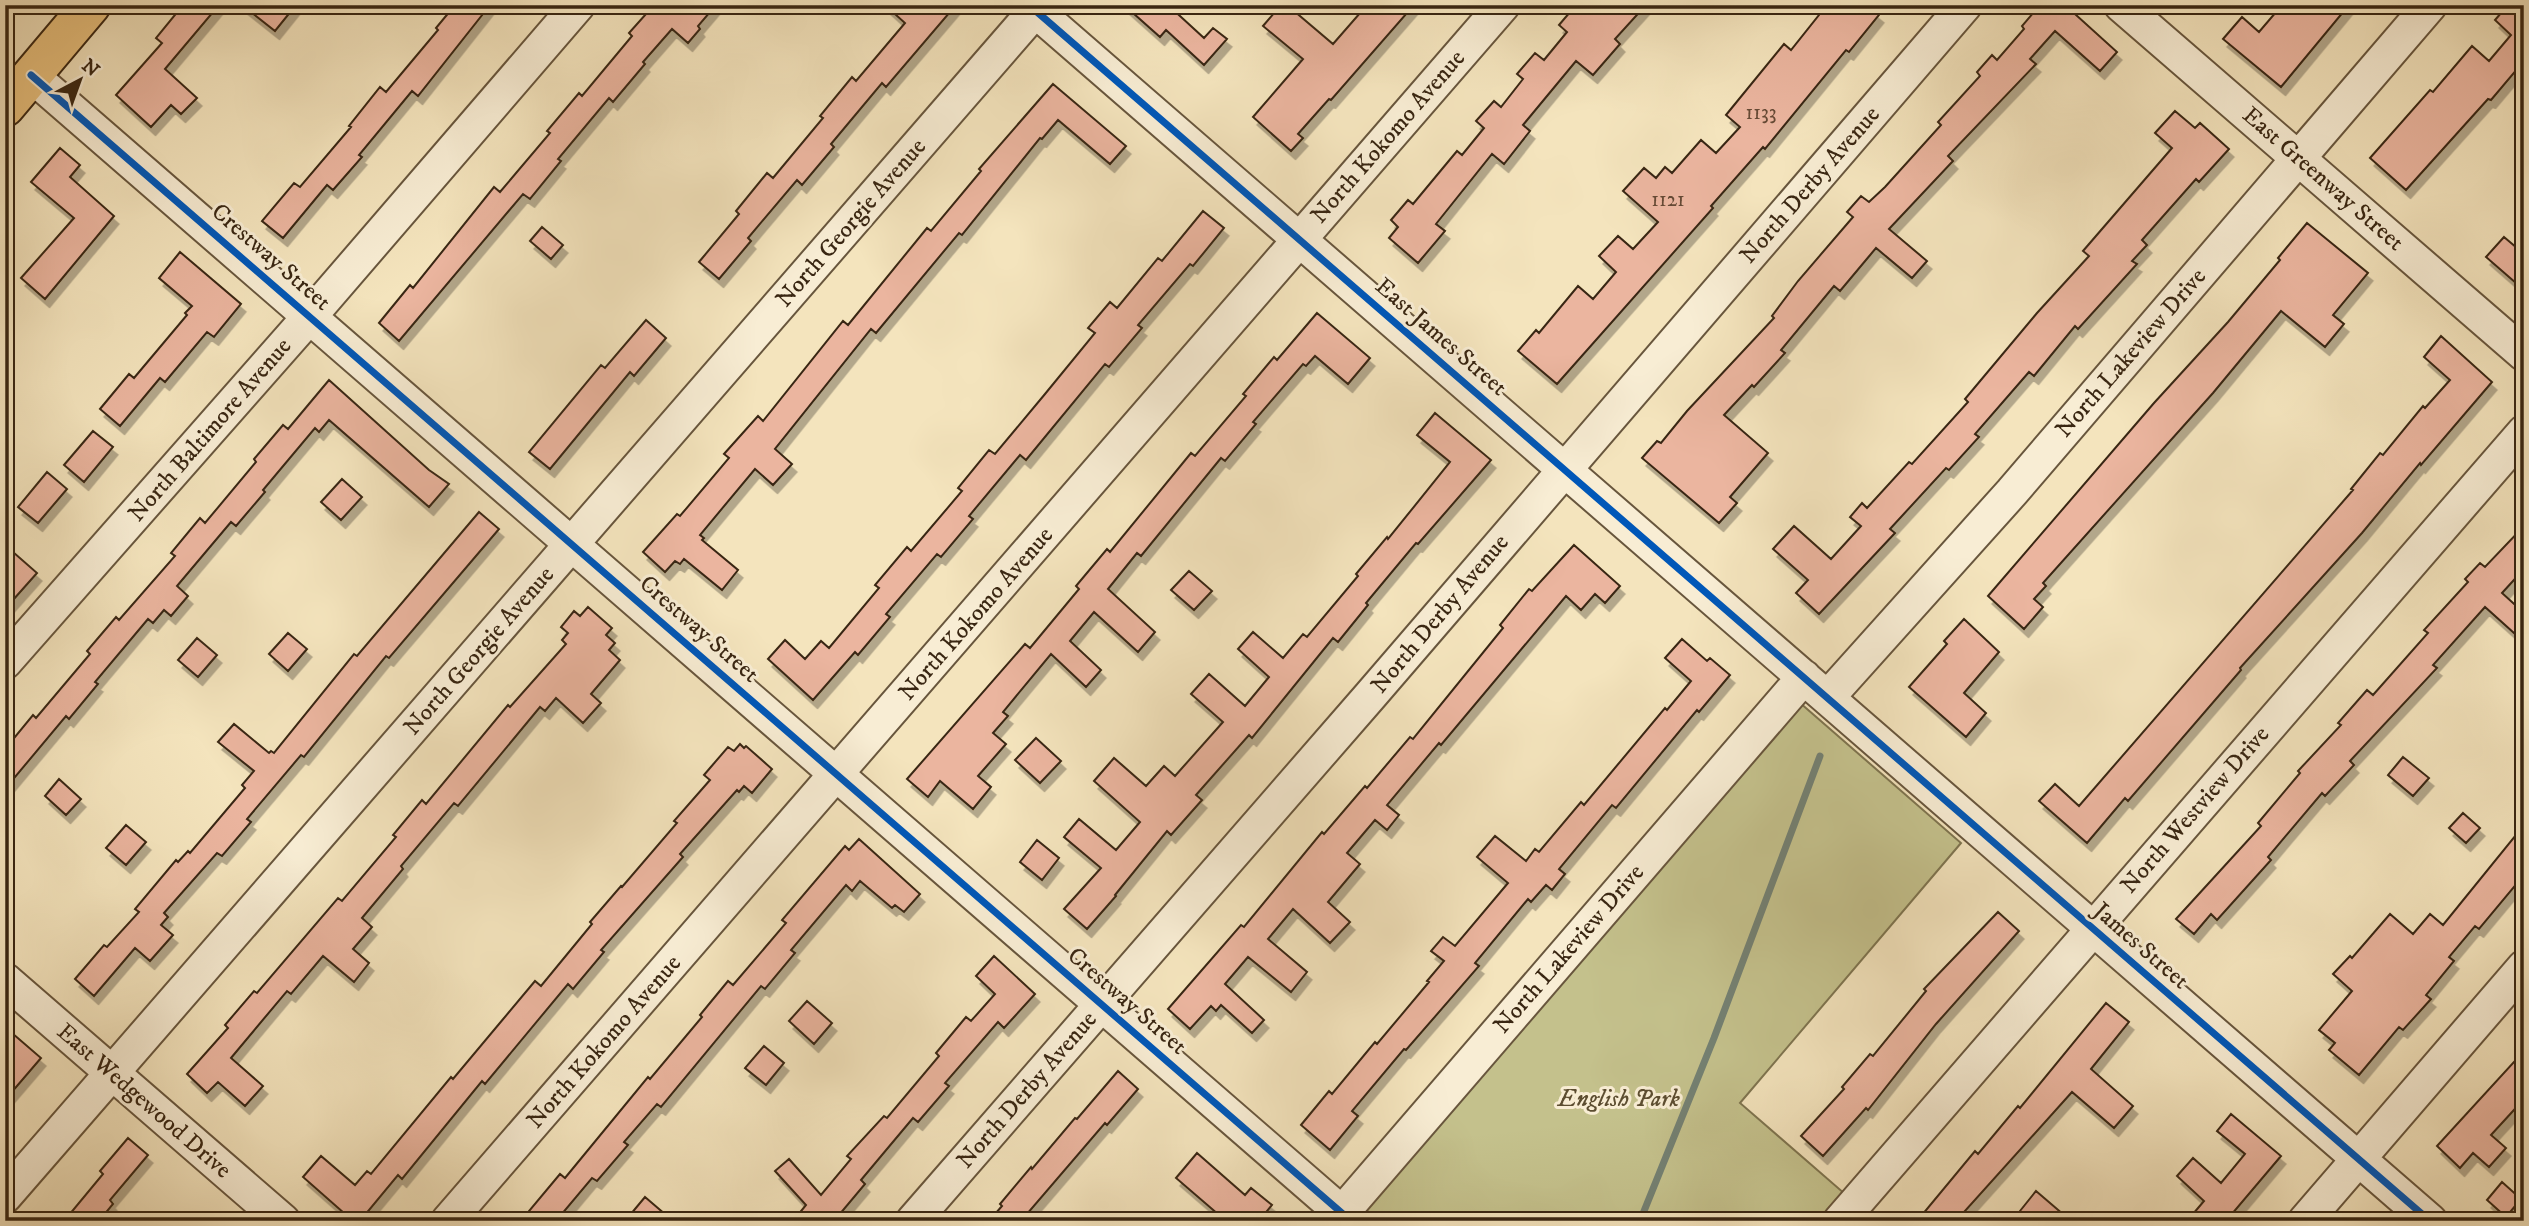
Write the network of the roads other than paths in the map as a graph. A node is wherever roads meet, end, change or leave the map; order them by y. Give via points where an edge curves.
1 (91, 5) edge
2 (578, 5) edge
3 (1503, 5) edge
4 (1965, 5) edge
5 (2121, 5) edge
6 (2430, 5) edge
7 (1035, 7) edge
8 (31, 75) junction
9 (5, 107) edge
10 (2298, 158) junction
11 (1299, 240) junction
12 (310, 316) junction
13 (2524, 354) edge
14 (2524, 432) edge
15 (1564, 469) junction
16 (573, 544) junction
17 (5, 662) edge
18 (1816, 687) junction
19 (837, 774) junction
20 (2091, 929) junction
21 (2524, 967) edge
22 (5, 980) edge
23 (1101, 1004) junction
24 (112, 1073) junction
25 (2358, 1159) junction
26 (5, 1196) edge
27 (1343, 1218) edge
28 (283, 1221) edge
29 (448, 1221) edge
30 (913, 1221) edge
31 (1840, 1221) edge
32 (2305, 1221) edge
33 (2430, 1221) edge

1 - 8 main road
2 - 12 street, North Baltimore Avenue
3 - 11 street, North Kokomo Avenue
4 - 15 street, North Derby Avenue
5 - 10 street, East Greenway Street
6 - 10 street, North Lakeview Drive
7 - 11 street, East James Street
7 - 16 street, North Georgie Avenue
8 - 9 main road
8 - 12 street, Crestway Street
10 - 13 street, East Greenway Street
10 - 18 street, North Lakeview Drive via 2012,492
11 - 15 street, East James Street
11 - 19 street, North Kokomo Avenue
12 - 16 street, Crestway Street
12 - 17 street, North Baltimore Avenue
14 - 20 street, North Westview Drive
15 - 18 street, East James Street
15 - 23 street, North Derby Avenue
16 - 19 street, Crestway Street
16 - 24 street, North Georgie Avenue
18 - 20 street, James Street
18 - 27 street, North Lakeview Drive
19 - 23 street, Crestway Street
19 - 29 street, North Kokomo Avenue
20 - 25 street, James Street
20 - 31 street, North Westview Drive
21 - 25 street
22 - 24 street, East Wedgewood Drive
23 - 27 street, Crestway Street
23 - 30 street, North Derby Avenue
24 - 26 street, North Georgie Avenue
24 - 28 street, East Wedgewood Drive
25 - 32 street
25 - 33 street, James Street

